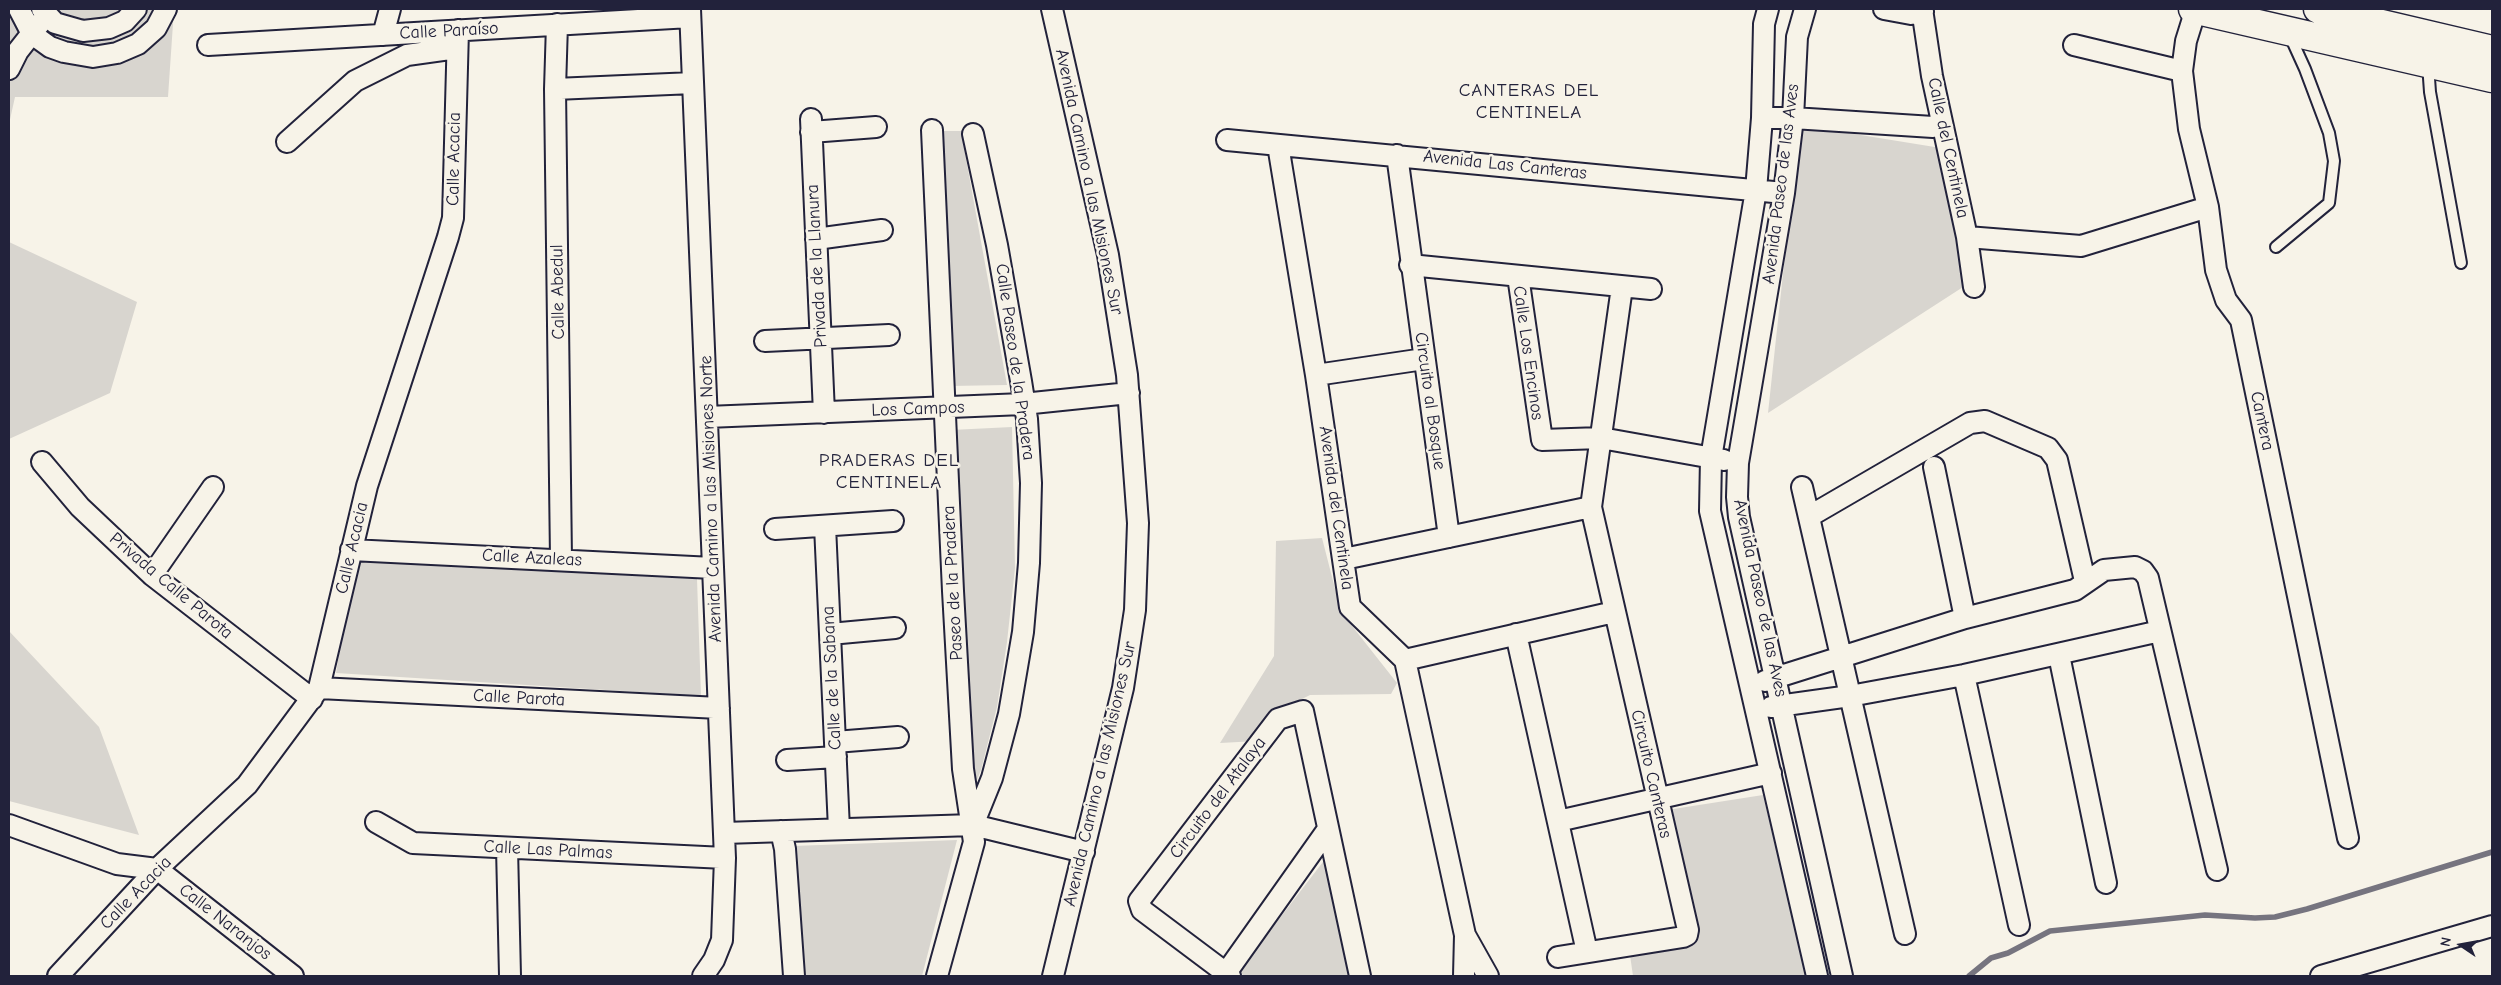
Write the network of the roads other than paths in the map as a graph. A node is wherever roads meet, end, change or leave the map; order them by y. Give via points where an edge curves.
1 (136, 9) edge
2 (166, 9) edge
3 (390, 9) edge
4 (1052, 9) edge
5 (1768, 9) edge
6 (1804, 9) edge
7 (1884, 9) edge
8 (2194, 9) edge
9 (2318, 9) edge
10 (1922, 10) edge
11 (44, 11) edge
12 (16, 13) edge
13 (690, 13) edge
14 (557, 24) junction
15 (2288, 31) junction
16 (32, 34) junction
17 (383, 34) junction
18 (457, 39) junction
19 (208, 45) dead end
20 (2074, 45) dead end
21 (2492, 50) edge
22 (2428, 63) junction
23 (9, 69) edge
24 (2182, 70) junction
25 (2492, 78) edge
26 (693, 83) junction
27 (556, 89) junction
28 (1762, 118) junction
29 (1793, 118) junction
30 (876, 127) dead end
31 (1933, 127) dead end
32 (932, 130) dead end
33 (973, 134) dead end
34 (1227, 140) dead end
35 (287, 142) dead end
36 (1278, 145) junction
37 (1397, 155) junction
38 (1756, 190) junction
39 (1784, 194) junction
40 (2208, 207) junction
41 (882, 230) dead end
42 (1967, 237) junction
43 (816, 238) junction
44 (2276, 247) dead end
45 (2460, 263) dead end
46 (1410, 265) junction
47 (1518, 276) junction
48 (1622, 287) junction
49 (1974, 287) dead end
50 (1651, 289) dead end
51 (1738, 300) junction
52 (1765, 305) junction
53 (889, 336) dead end
54 (821, 338) junction
55 (765, 341) dead end
56 (1424, 359) junction
57 (1316, 375) junction
58 (1129, 393) junction
59 (1023, 404) junction
60 (944, 408) junction
61 (824, 412) junction
62 (707, 417) junction
63 (1601, 438) junction
64 (1711, 458) junction
65 (42, 462) dead end
66 (1738, 463) junction
67 (1934, 467) dead end
68 (213, 487) dead end
69 (1802, 487) dead end
70 (1591, 507) junction
71 (1810, 516) junction
72 (893, 520) dead end
73 (825, 526) junction
74 (775, 529) dead end
75 (1449, 537) junction
76 (351, 550) junction
77 (561, 559) junction
78 (1344, 559) junction
79 (713, 568) junction
80 (152, 575) junction
81 (2085, 581) junction
82 (1614, 612) junction
83 (1966, 618) junction
84 (895, 628) dead end
85 (2160, 631) junction
86 (830, 634) junction
87 (1516, 634) junction
88 (1842, 655) junction
89 (2058, 655) junction
90 (1405, 660) junction
91 (1964, 674) junction
92 (1776, 678) junction
93 (1751, 684) junction
94 (316, 693) junction
95 (1850, 696) junction
96 (1782, 704) junction
97 (719, 708) junction
98 (1757, 710) junction
99 (898, 737) dead end
100 (836, 750) junction
101 (787, 760) dead end
102 (1771, 773) junction
103 (1656, 797) junction
104 (1558, 821) junction
105 (376, 822) dead end
106 (9, 825) edge
107 (973, 825) junction
108 (1328, 829) junction
109 (840, 830) junction
110 (781, 831) junction
111 (724, 833) junction
112 (2348, 838) dead end
113 (507, 848) junction
114 (1084, 852) junction
115 (725, 858) junction
116 (157, 869) junction
117 (2217, 870) dead end
118 (2106, 883) dead end
119 (2019, 925) dead end
120 (2492, 926) edge
121 (1905, 934) dead end
122 (1465, 935) junction
123 (1587, 952) junction
124 (1558, 957) dead end
125 (1487, 972) edge
126 (1228, 975) edge
127 (1458, 975) edge
128 (58, 976) edge
129 (293, 976) edge
130 (510, 976) edge
131 (703, 976) edge
132 (794, 976) edge
133 (938, 976) edge
134 (1054, 976) edge
135 (1360, 976) edge
136 (1817, 976) edge
137 (1842, 976) edge
138 (2321, 976) edge

1 - 11 street via 125,21 109,28 83,32 55,23
2 - 16 street via 156,28 138,44 117,53 93,57 64,52 50,47
3 - 17 street
4 - 58 street, Avenida Camino a las Misiones Sur via 1108,255
5 - 28 street, Avenida Paseo de las Aves via 1764,24
6 - 29 street, Avenida Paseo de las Aves via 1797,37
7 - 10 street via 1911,14
8 - 15 main road
8 - 24 street, Cantera
9 - 21 main road
10 - 42 street, Calle del Centinela via 1932,76
11 - 12 street
11 - 16 street
12 - 16 street
13 - 14 street, Calle Paraíso
13 - 26 street, Avenida Camino a las Misiones Norte
14 - 18 street, Calle Paraíso
14 - 27 street, Calle Abedul
15 - 22 main road
15 - 44 lane via 2329,133 2334,161 2329,203
16 - 23 street
17 - 18 street, Calle Paraíso
17 - 19 street, Calle Paraíso
18 - 35 street via 407,55 355,81
18 - 76 street, Calle Acacia via 450,228 367,486
20 - 24 street
22 - 25 main road
22 - 45 lane via 2430,92
24 - 40 street, Cantera via 2188,129
26 - 27 street
26 - 62 street, Avenida Camino a las Misiones Norte
27 - 77 street, Calle Abedul
28 - 29 street
28 - 38 street, Avenida Paseo de las Aves
29 - 31 street
29 - 39 street, Avenida Paseo de las Aves
30 - 43 street, Privada de la Llanura via 811,126
32 - 60 street, Paseo de la Pradera
33 - 59 street, Calle Paseo de la Pradera via 997,245
34 - 36 street, Avenida Las Canteras
36 - 37 street, Avenida Las Canteras
36 - 57 street, Avenida del Centinela
37 - 38 street, Avenida Las Canteras
37 - 46 street, Circuito al Bosque
38 - 39 street, Avenida Las Canteras
38 - 51 street, Avenida Paseo de las Aves
39 - 52 street, Avenida Paseo de las Aves
40 - 42 street via 2081,246
40 - 112 street, Cantera via 2216,270 2226,300 2241,320
41 - 43 street
42 - 49 street, Calle del Centinela
43 - 54 street, Privada de la Llanura
46 - 47 street
46 - 56 street, Circuito al Bosque
47 - 48 street
47 - 63 street, Calle Los Encinos via 1542,440
48 - 50 street
48 - 63 street
51 - 52 street
51 - 64 street, Avenida Paseo de las Aves
52 - 66 street, Avenida Paseo de las Aves
53 - 54 street
54 - 55 street
54 - 61 street, Privada de la Llanura
56 - 57 street
56 - 75 street, Circuito al Bosque
57 - 78 street, Avenida del Centinela
58 - 59 street, Los Campos
58 - 114 street, Avenida Camino a las Misiones Sur via 1138,523 1135,610 1123,688
59 - 60 street, Los Campos
59 - 107 street, Calle Paseo de la Pradera via 1031,483 1024,632 1009,714 992,778
60 - 61 street, Los Campos
60 - 107 street, Paseo de la Pradera via 963,769
61 - 62 street, Los Campos
62 - 79 street, Avenida Camino a las Misiones Norte
63 - 64 street, Calle Los Encinos
63 - 70 street
64 - 66 street, Calle Los Encinos
64 - 93 street, Avenida Paseo de las Aves via 1710,511
65 - 80 street, Privada Calle Parota via 80,506
66 - 92 street, Avenida Paseo de las Aves via 1739,517
67 - 83 street
68 - 80 street
69 - 71 street
70 - 75 street
70 - 82 street
71 - 81 street via 1970,423 1985,421 2048,448 2058,460
71 - 88 street
72 - 73 street
73 - 74 street
73 - 86 street, Calle de la Sabana
75 - 78 street
76 - 77 street, Calle Azaleas
76 - 94 street, Calle Acacia
77 - 79 street, Calle Azaleas
78 - 90 street, Avenida del Centinela via 1350,607
79 - 97 street, Avenida Camino a las Misiones Norte
80 - 94 street, Privada Calle Parota
81 - 83 street via 2075,590
81 - 85 street via 2104,570 2135,567 2143,571 2148,578
82 - 87 street
82 - 103 street, Circuito Canteras
83 - 88 street
84 - 86 street
85 - 89 street
85 - 117 street
86 - 100 street, Calle de la Sabana
87 - 90 street
87 - 104 street
88 - 92 street
88 - 95 street
89 - 91 street
89 - 118 street
90 - 122 street
91 - 95 street
91 - 119 street
92 - 93 street
92 - 96 street, Avenida Paseo de las Aves
93 - 98 street, Avenida Paseo de las Aves
94 - 97 street, Calle Parota
94 - 116 street, Calle Acacia via 247,785
95 - 96 street
95 - 121 street
96 - 98 street
96 - 137 street, Avenida Paseo de las Aves
97 - 111 street, Avenida Camino a las Misiones Norte
98 - 102 street, Avenida Paseo de las Aves
99 - 100 street
100 - 101 street
100 - 109 street, Calle de la Sabana
102 - 103 street
102 - 136 street, Avenida Paseo de las Aves
103 - 104 street
103 - 123 street, Circuito Canteras via 1687,935
104 - 123 street
105 - 113 street, Calle Las Palmas via 413,843
106 - 116 street via 117,864
107 - 109 street
107 - 114 street
107 - 133 street via 974,842
108 - 126 street, Circuito del Atalaya
108 - 126 street, Circuito del Atalaya via 1302,711 1278,719 1139,901 1142,910
108 - 135 street, Circuito del Atalaya
109 - 110 street
110 - 111 street
110 - 132 street
111 - 115 street, Avenida Camino a las Misiones Norte
113 - 115 street, Calle Las Palmas
113 - 130 street
114 - 134 street, Avenida Camino a las Misiones Sur
115 - 131 street, Avenida Camino a las Misiones Norte via 722,940
116 - 128 street, Calle Acacia
116 - 129 street, Calle Naranjos
120 - 138 street
122 - 125 street
122 - 127 street
123 - 124 street, Circuito Canteras
125 - 127 street

